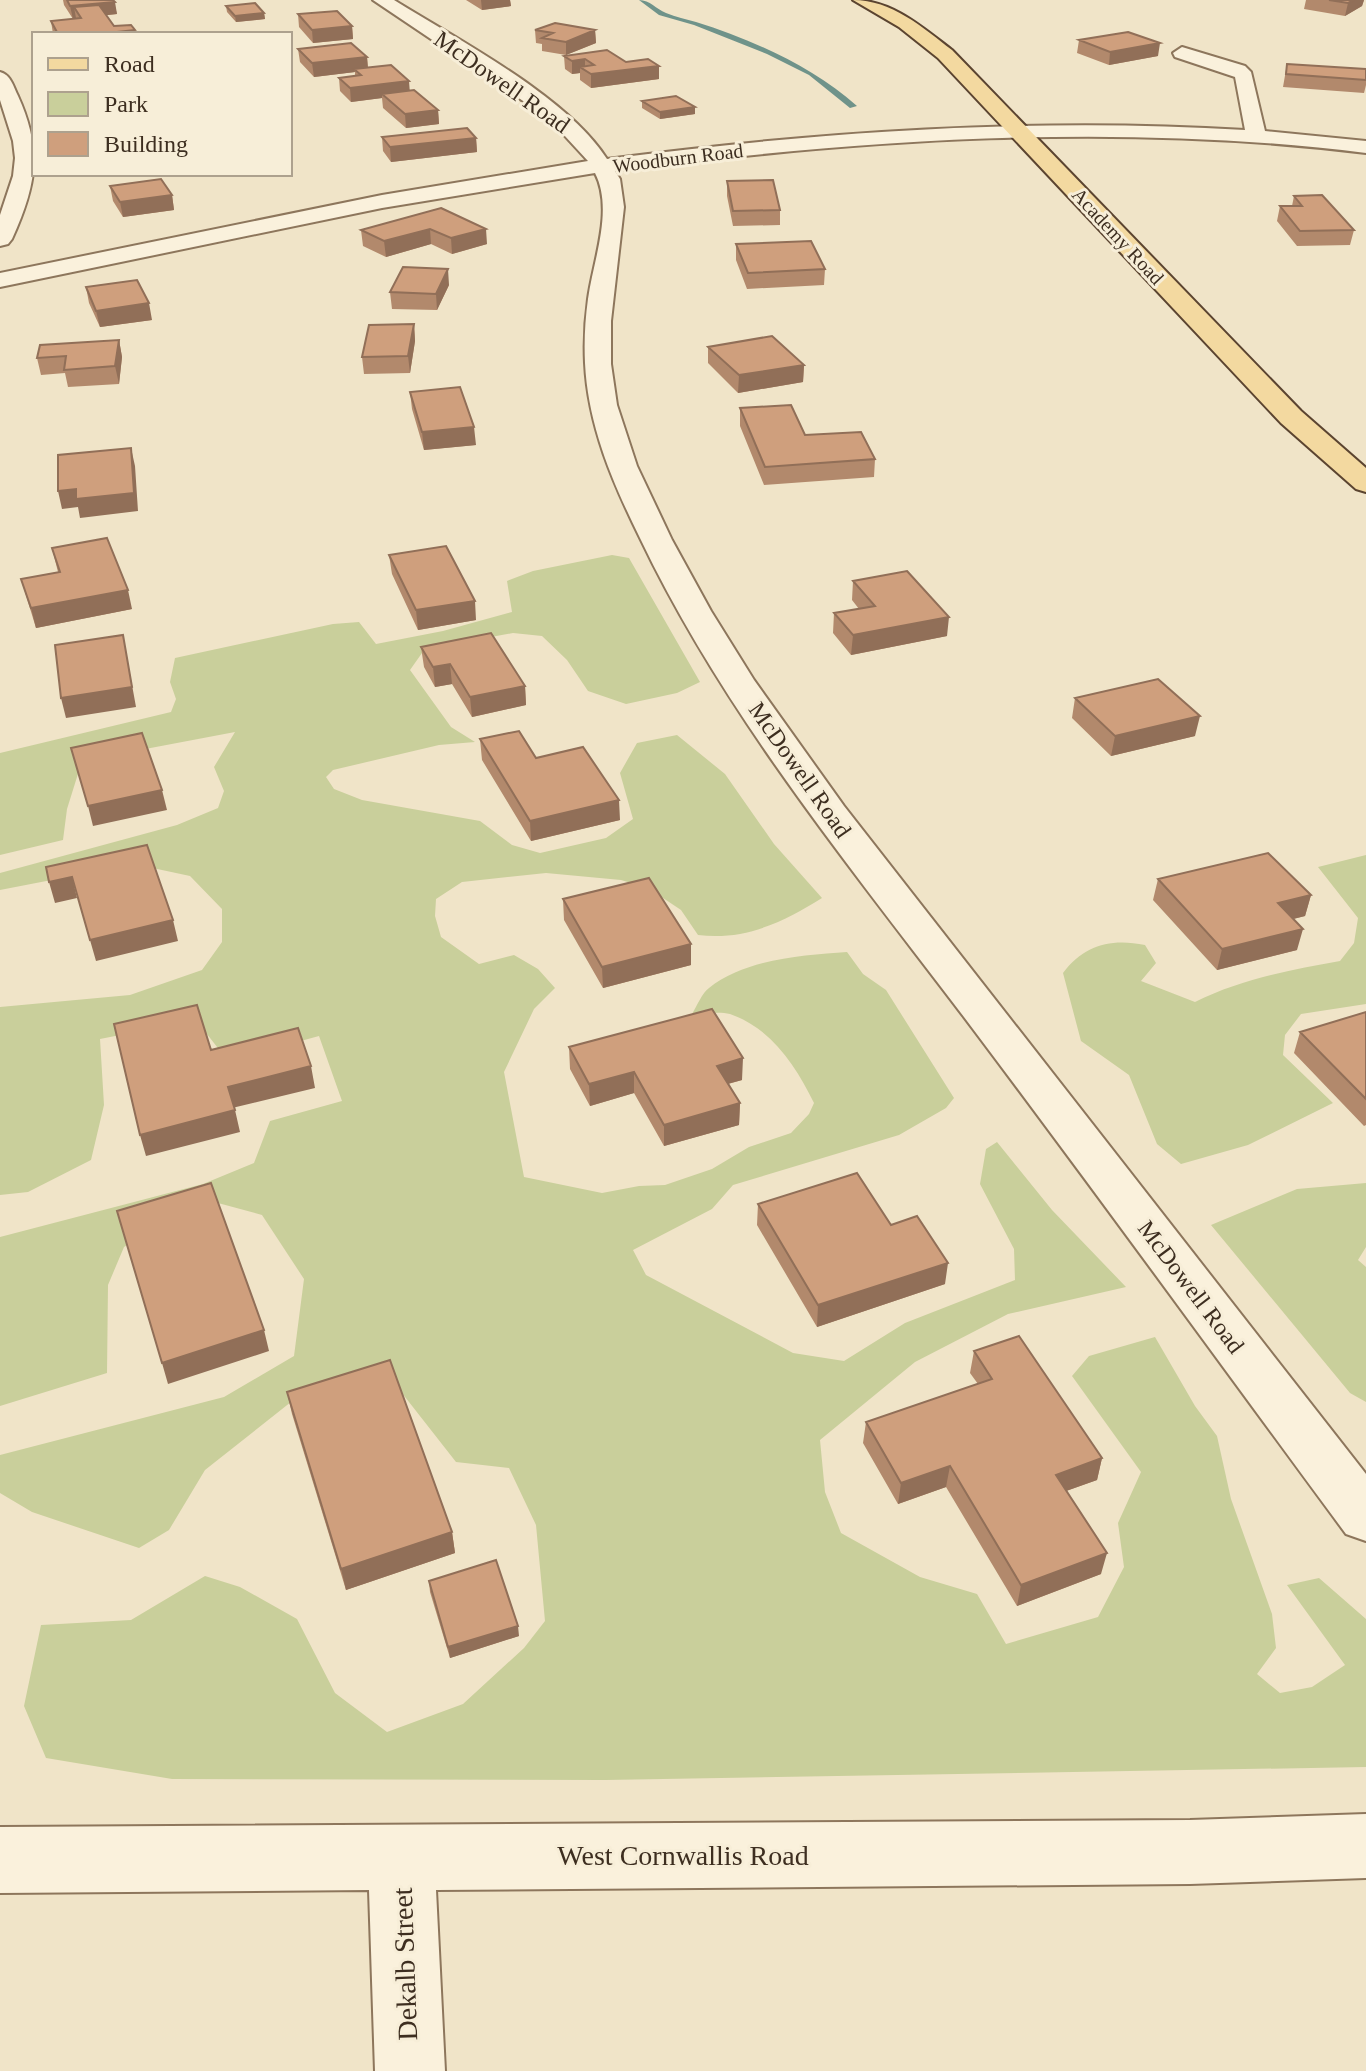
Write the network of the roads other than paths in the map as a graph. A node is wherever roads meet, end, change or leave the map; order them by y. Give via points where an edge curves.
1 (382, 0) edge
2 (862, 0) edge
3 (1182, 53) dead end
4 (0, 78) edge
5 (22, 131) junction
6 (1020, 133) junction
7 (0, 134) edge
8 (1256, 136) junction
9 (1366, 147) edge
10 (602, 167) junction
11 (0, 239) edge
12 (0, 280) edge
13 (1366, 483) edge
14 (1366, 1517) edge
15 (1366, 1846) edge
16 (401, 1857) junction
17 (0, 1860) edge
18 (410, 2071) edge

1 - 10 street, McDowell Road via 543,106
2 - 6 main road, Academy Road via 929,40
3 - 8 street via 1244,76
4 - 5 street
5 - 7 street
5 - 11 street via 25,179
6 - 8 street, Woodburn Road
6 - 10 street, Woodburn Road via 759,148
6 - 13 main road, Academy Road via 1291,417
8 - 9 street, Woodburn Road
10 - 12 street, Woodburn Road via 426,194
10 - 14 street, McDowell Road via 613,199 600,304 601,406 634,496 701,624 827,813
15 - 16 street, West Cornwallis Road
16 - 17 street, West Cornwallis Road
16 - 18 street, Dekalb Street

